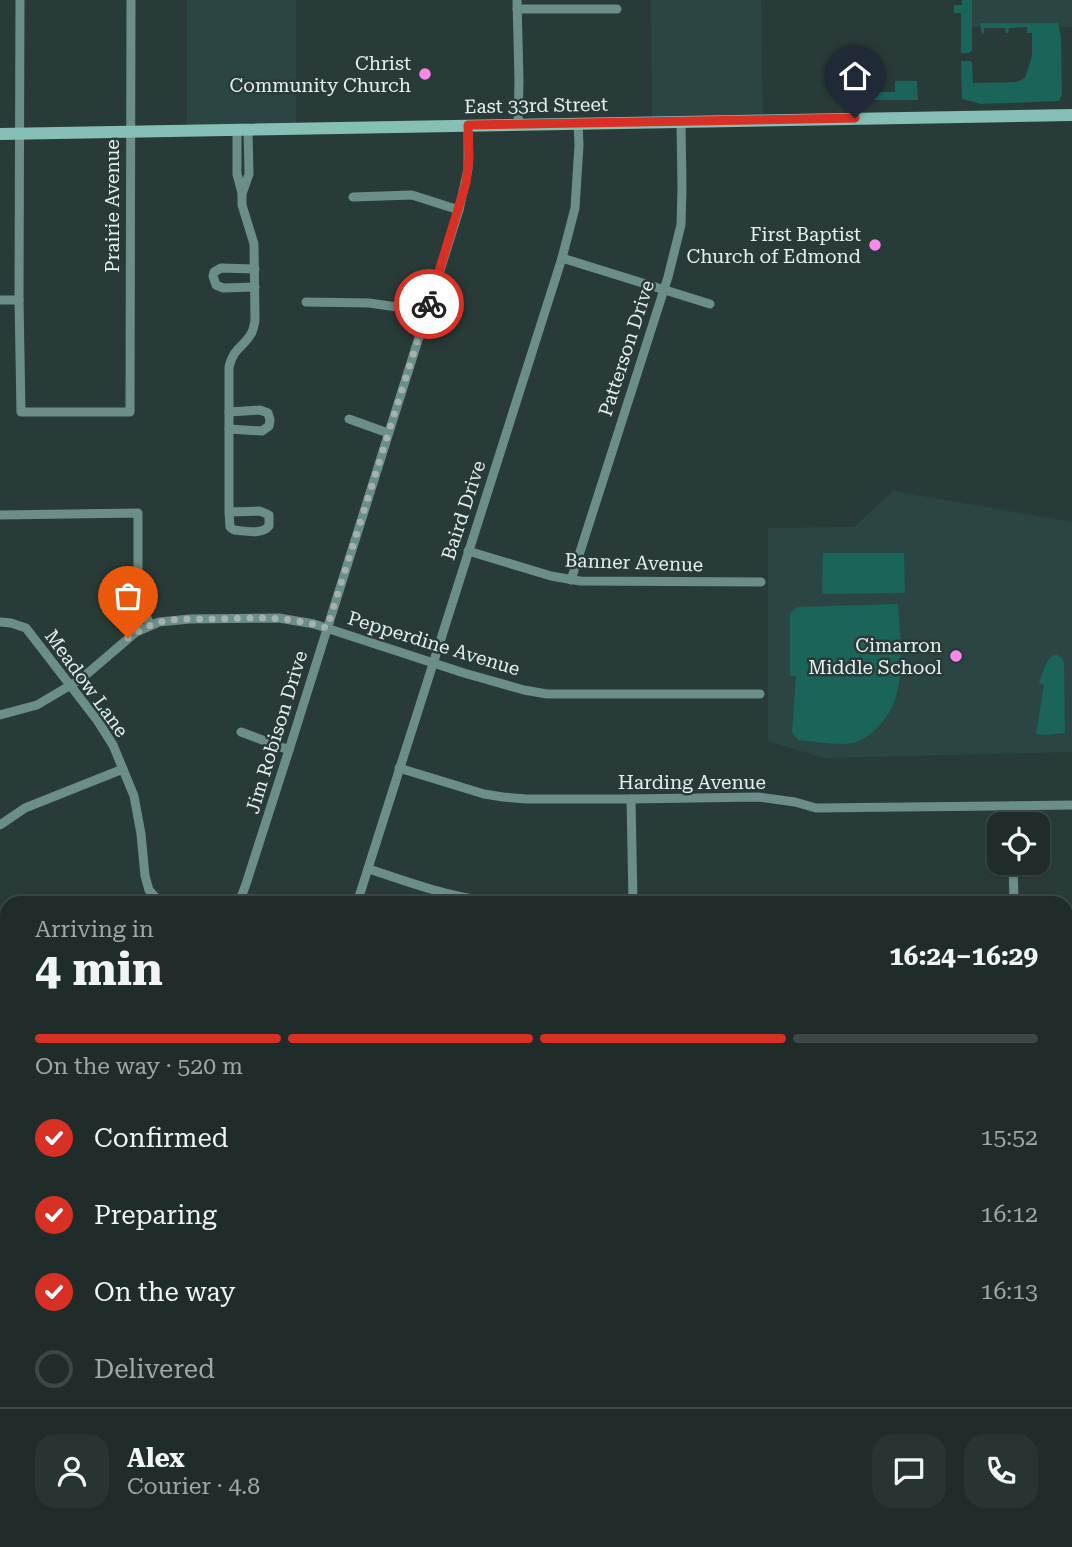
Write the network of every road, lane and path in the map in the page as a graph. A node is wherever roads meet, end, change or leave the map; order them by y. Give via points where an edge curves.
1 (20, 0) edge
2 (131, 0) edge
3 (517, 4) edge
4 (618, 9) dead end
5 (1072, 115) edge
6 (681, 122) junction
7 (578, 124) junction
8 (468, 125) junction
9 (518, 125) junction
10 (242, 130) junction
11 (130, 132) junction
12 (0, 134) edge
13 (19, 134) junction
14 (237, 170) junction
15 (249, 170) junction
16 (242, 193) junction
17 (353, 197) dead end
18 (459, 211) junction
19 (562, 258) junction
20 (255, 269) junction
21 (255, 287) junction
22 (663, 290) junction
23 (0, 300) edge
24 (19, 300) junction
25 (306, 302) dead end
26 (710, 304) dead end
27 (425, 316) junction
28 (229, 412) junction
29 (349, 419) dead end
30 (229, 429) junction
31 (388, 433) junction
32 (229, 512) dead end
33 (0, 515) edge
34 (468, 551) junction
35 (571, 580) junction
36 (761, 582) dead end
37 (0, 622) edge
38 (150, 625) junction
39 (327, 628) junction
40 (433, 663) junction
41 (70, 686) junction
42 (761, 694) dead end
43 (0, 715) edge
44 (241, 732) dead end
45 (289, 750) junction
46 (399, 768) junction
47 (123, 769) junction
48 (631, 799) junction
49 (1072, 804) edge
50 (1012, 806) junction
51 (1012, 812) edge
52 (0, 825) edge
53 (369, 869) junction
54 (1013, 875) edge
55 (154, 896) edge
56 (241, 896) edge
57 (359, 896) edge
58 (457, 896) edge
59 (633, 896) edge
60 (1014, 896) edge

1 - 13 street
2 - 11 street, Prairie Avenue
3 - 4 street
3 - 9 street
5 - 6 street, East 33rd Street
6 - 7 street, East 33rd Street
6 - 22 street, Patterson Drive via 681,225
7 - 9 street, East 33rd Street
7 - 19 street, Baird Drive via 575,208
8 - 9 street, East 33rd Street
8 - 10 street, East 33rd Street
8 - 18 street, Jim Robison Drive via 468,169
10 - 11 street, East 33rd Street
10 - 14 street
10 - 15 street
11 - 13 street, East 33rd Street
11 - 24 street, Prairie Avenue via 130,412 21,412
12 - 13 street, East 33rd Street
13 - 24 street
14 - 15 street
14 - 16 street
15 - 16 street
16 - 20 street
17 - 18 street via 412,195
18 - 27 street, Jim Robison Drive
19 - 22 street
19 - 34 street, Baird Drive
20 - 21 street
20 - 21 street via 220,268 213,276 223,288
21 - 28 street via 253,331 230,361
22 - 26 street
22 - 35 street, Patterson Drive
23 - 24 street
25 - 27 street via 369,303
27 - 31 street, Jim Robison Drive
28 - 30 street
28 - 30 street via 260,410 271,420 262,431
29 - 31 street
30 - 32 street
31 - 39 street, Jim Robison Drive
33 - 38 street via 138,513 139,598
34 - 35 street, Banner Avenue
34 - 40 street, Baird Drive
35 - 36 street, Banner Avenue
37 - 41 street, Meadow Lane via 26,628
38 - 39 street, Pepperdine Avenue via 190,619 279,618
38 - 41 street, Pepperdine Avenue
39 - 40 street, Pepperdine Avenue
39 - 45 street, Jim Robison Drive
40 - 42 street, Pepperdine Avenue via 547,694
40 - 46 street, Baird Drive
41 - 43 street, Pepperdine Avenue via 37,705
41 - 47 street, Meadow Lane via 113,745
44 - 45 street
45 - 56 street, Jim Robison Drive
46 - 48 street, Harding Avenue via 503,797
46 - 53 street, Baird Drive
47 - 52 street via 25,808
47 - 55 street, Meadow Lane via 134,796 145,876
48 - 50 street, Harding Avenue via 758,797 816,808
48 - 59 street
49 - 50 street, Harding Avenue
50 - 51 street
53 - 57 street, Baird Drive
53 - 58 street
54 - 60 street

